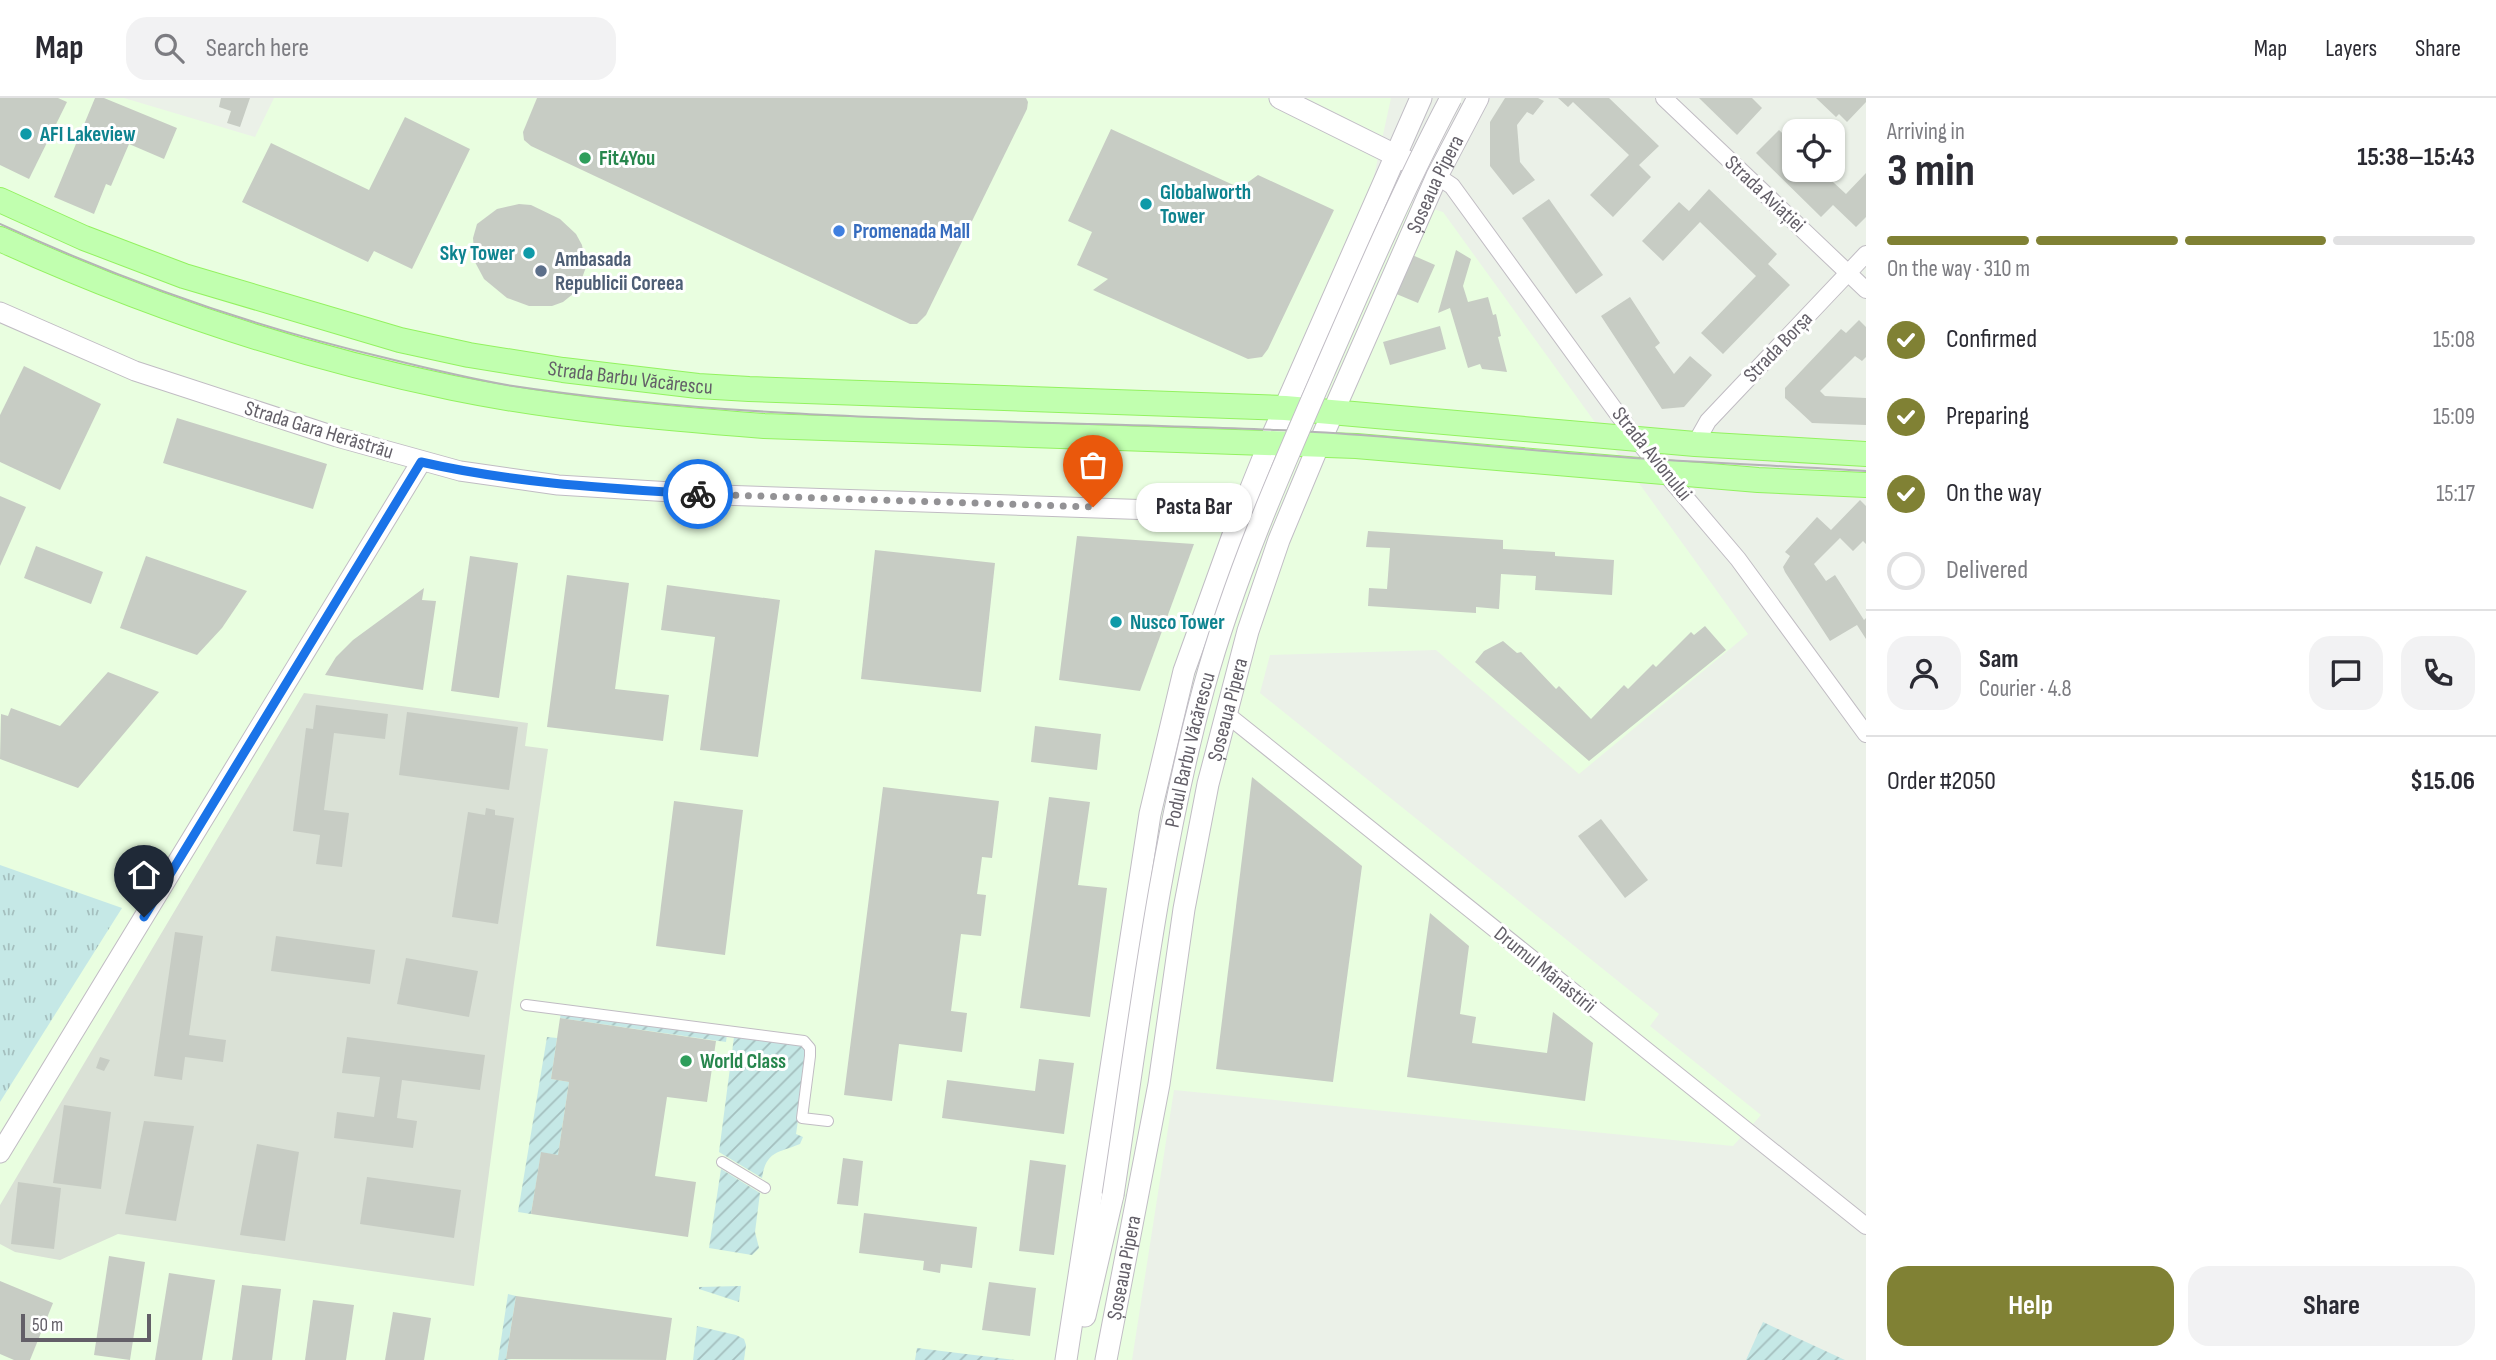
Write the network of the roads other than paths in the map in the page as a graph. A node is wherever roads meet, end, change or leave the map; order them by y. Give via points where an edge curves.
1 (1280, 98) edge
2 (1421, 98) edge
3 (1451, 98) edge
4 (1478, 98) edge
5 (1664, 98) edge
6 (1395, 155) junction
7 (1437, 176) junction
8 (0, 200) edge
9 (0, 239) edge
10 (1866, 254) edge
11 (1849, 273) junction
12 (1866, 289) edge
13 (0, 312) edge
14 (1286, 408) junction
15 (1333, 412) junction
16 (1636, 439) junction
17 (1270, 441) junction
18 (1319, 444) junction
19 (1695, 444) junction
20 (1866, 454) edge
21 (421, 462) junction
22 (1665, 473) junction
23 (1866, 485) edge
24 (1241, 513) junction
25 (1225, 713) junction
26 (1866, 734) edge
27 (526, 1005) dead end
28 (828, 1121) dead end
29 (0, 1153) edge
30 (722, 1161) dead end
31 (765, 1188) dead end
32 (1113, 1195) junction
33 (1866, 1226) edge
34 (1066, 1360) edge
35 (1075, 1360) edge
36 (1096, 1360) edge
37 (1106, 1360) edge

1 - 6 main road
2 - 6 main road, Șoseaua Pipera
3 - 32 main road, Podul Barbu Văcărescu, bridge via 1308,409 1260,523 1215,650 1167,846
4 - 7 main road, Șoseaua Pipera
5 - 11 street, Strada Aviației
6 - 7 main road
6 - 14 main road, Șoseaua Pipera
7 - 15 main road, Șoseaua Pipera
7 - 16 street, Strada Avionului via 1452,186
8 - 14 main road, Strada Barbu Văcărescu via 96,243 212,285 400,340 503,361 723,388
9 - 17 main road, Strada Barbu Văcărescu via 133,296 208,322 387,372 513,398 764,426
10 - 11 street, Strada Borșa
11 - 12 street, Strada Aviației
11 - 19 street, Strada Borșa via 1708,421
13 - 21 street, Strada Gara Herăstrău via 135,371
14 - 15 main road, Strada Barbu Văcărescu
14 - 17 main road, Șoseaua Pipera
15 - 16 main road, Strada Barbu Văcărescu
15 - 18 main road, Șoseaua Pipera
16 - 19 main road, Strada Barbu Văcărescu
16 - 22 street, Strada Avionului
17 - 18 main road, Strada Barbu Văcărescu
17 - 24 main road, Șoseaua Pipera
18 - 22 main road, Strada Barbu Văcărescu
18 - 25 main road, Șoseaua Pipera via 1279,540
19 - 20 main road, Strada Barbu Văcărescu
21 - 24 street, Strada Gara Herăstrău via 537,482 659,492
21 - 29 street
22 - 23 main road, Strada Barbu Văcărescu
22 - 26 street, Strada Avionului via 1746,570
24 - 34 main road, Șoseaua Pipera via 1184,671 1150,814
25 - 33 street, Drumul Mănăstirii
25 - 37 main road, Șoseaua Pipera via 1184,909 1158,1084
27 - 28 street via 804,1041 810,1056 802,1118
30 - 31 street
32 - 35 main road, Șoseaua Pipera
32 - 36 main road, Șoseaua Pipera

